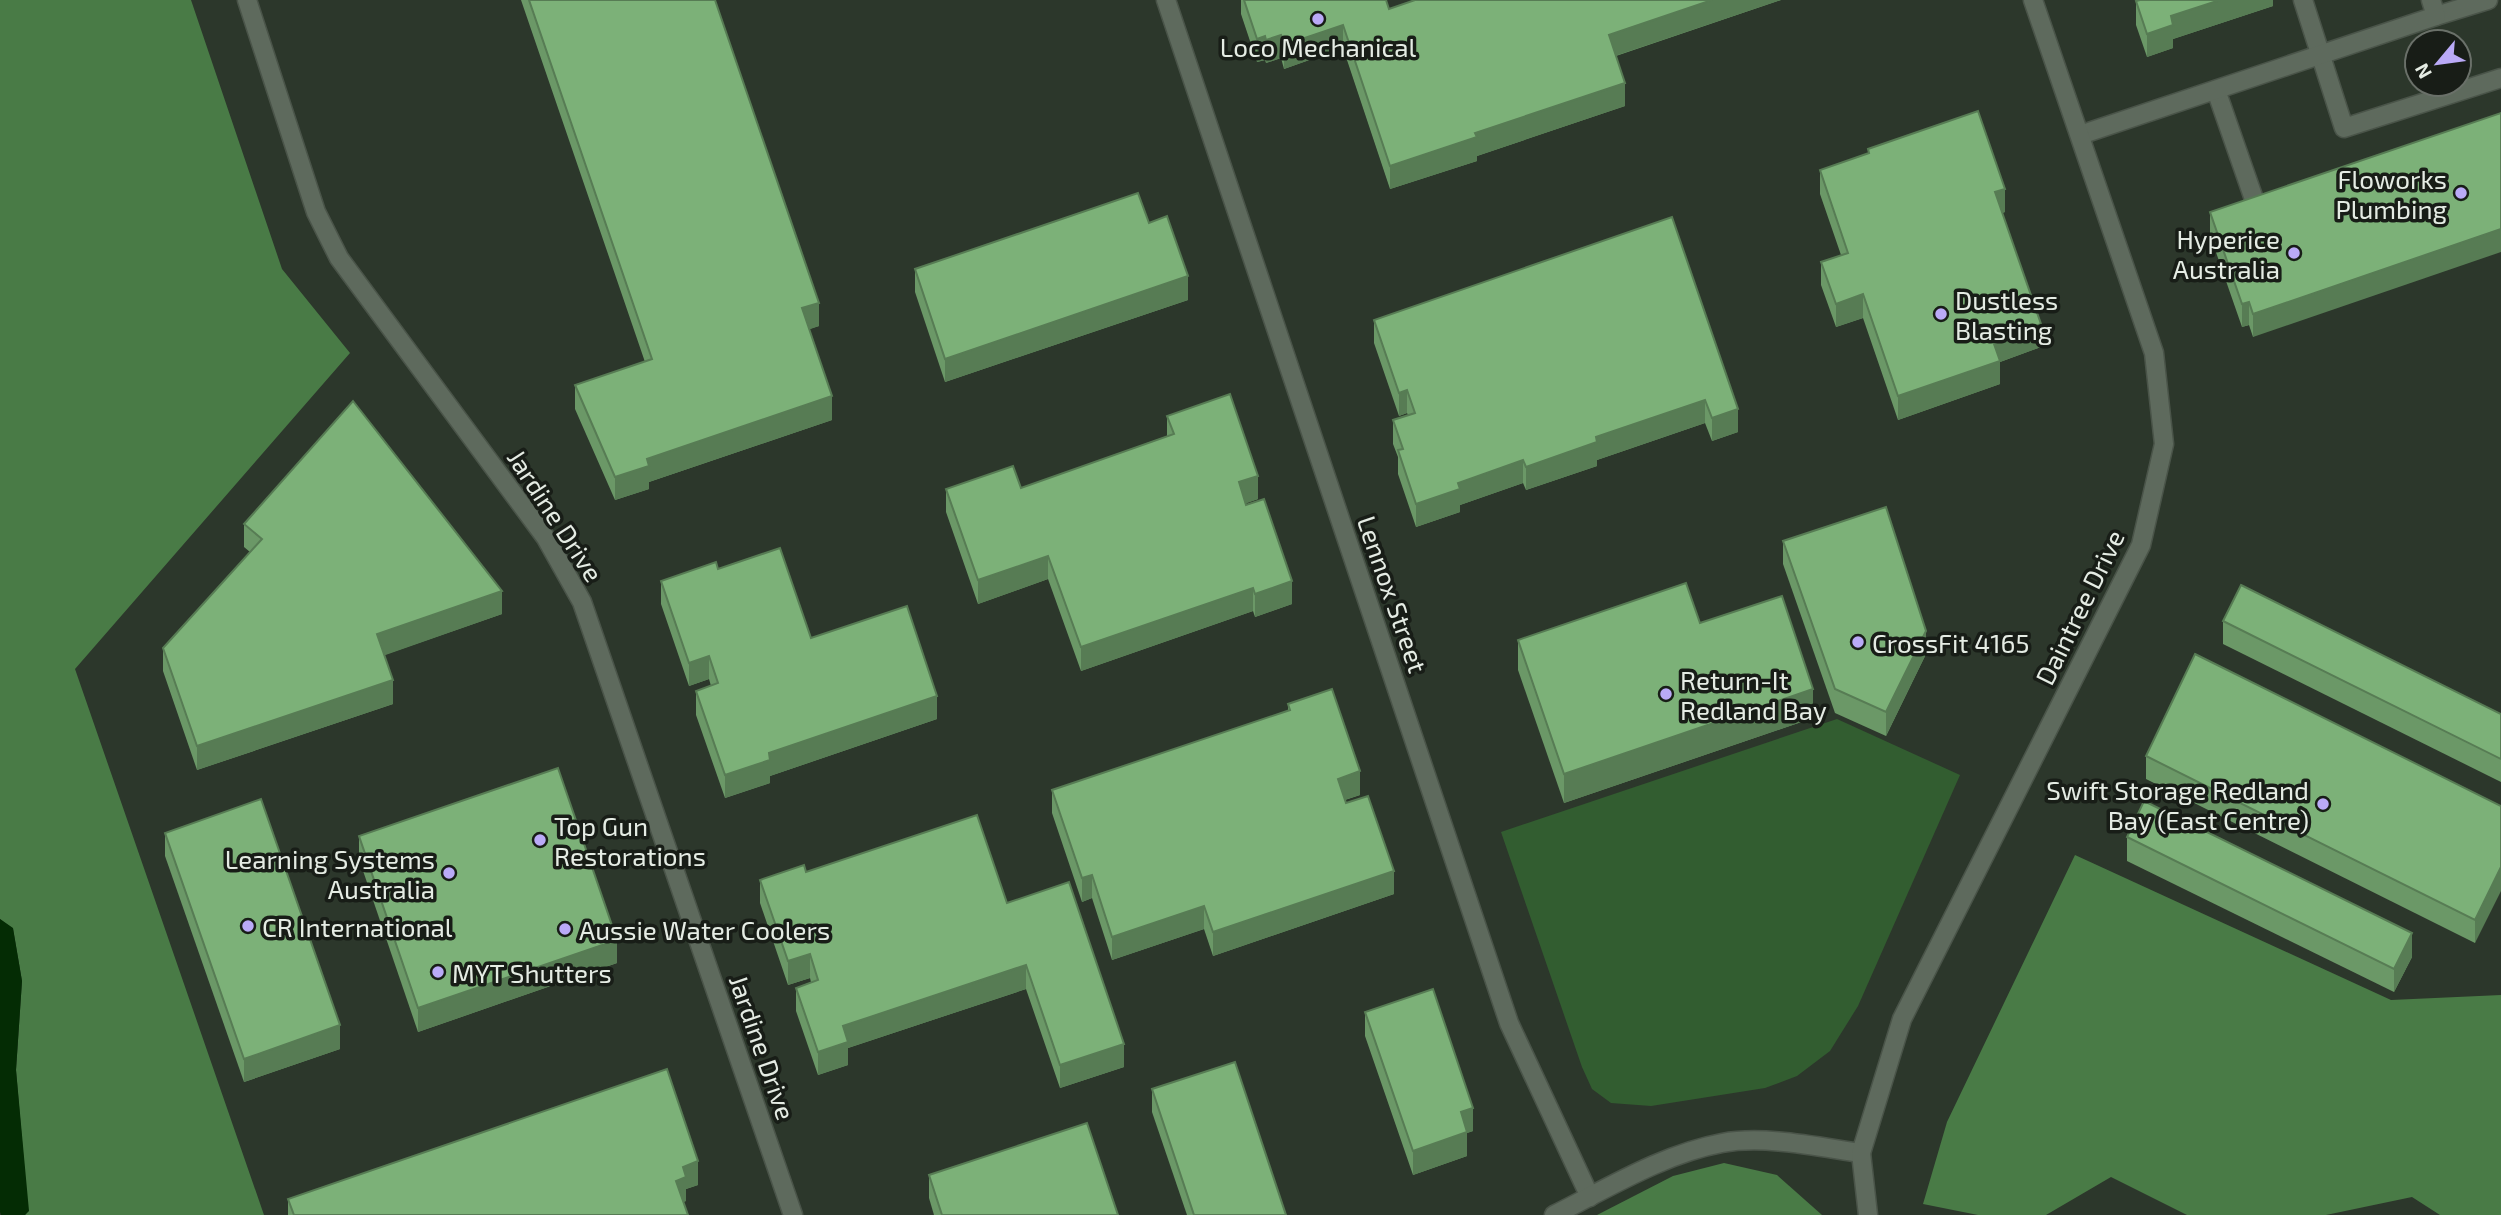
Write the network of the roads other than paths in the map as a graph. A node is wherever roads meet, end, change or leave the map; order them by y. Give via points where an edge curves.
1 (247, 0) edge
2 (1166, 0) edge
3 (2034, 0) edge
4 (2303, 0) edge
5 (2488, 0) edge
6 (2433, 8) edge
7 (2321, 55) junction
8 (2501, 78) edge
9 (2216, 90) junction
10 (2080, 135) junction
11 (2255, 202) edge
12 (1861, 1153) junction
13 (1590, 1197) junction
14 (793, 1215) edge
15 (1555, 1215) edge
16 (1868, 1215) edge

1 - 14 street, Jardine Drive via 316,212 340,258 546,538 582,602
2 - 13 street, Lennox Street via 1509,1023
3 - 10 street, Daintree Drive
4 - 7 street
5 - 6 street
6 - 7 street
7 - 8 street via 2344,128
7 - 9 street
9 - 10 street
9 - 11 street
10 - 12 street, Daintree Drive via 2154,353 2165,444 2141,545 1902,1019
12 - 13 street via 1791,1142 1724,1142 1677,1155
12 - 16 street, Daintree Drive
13 - 15 street

